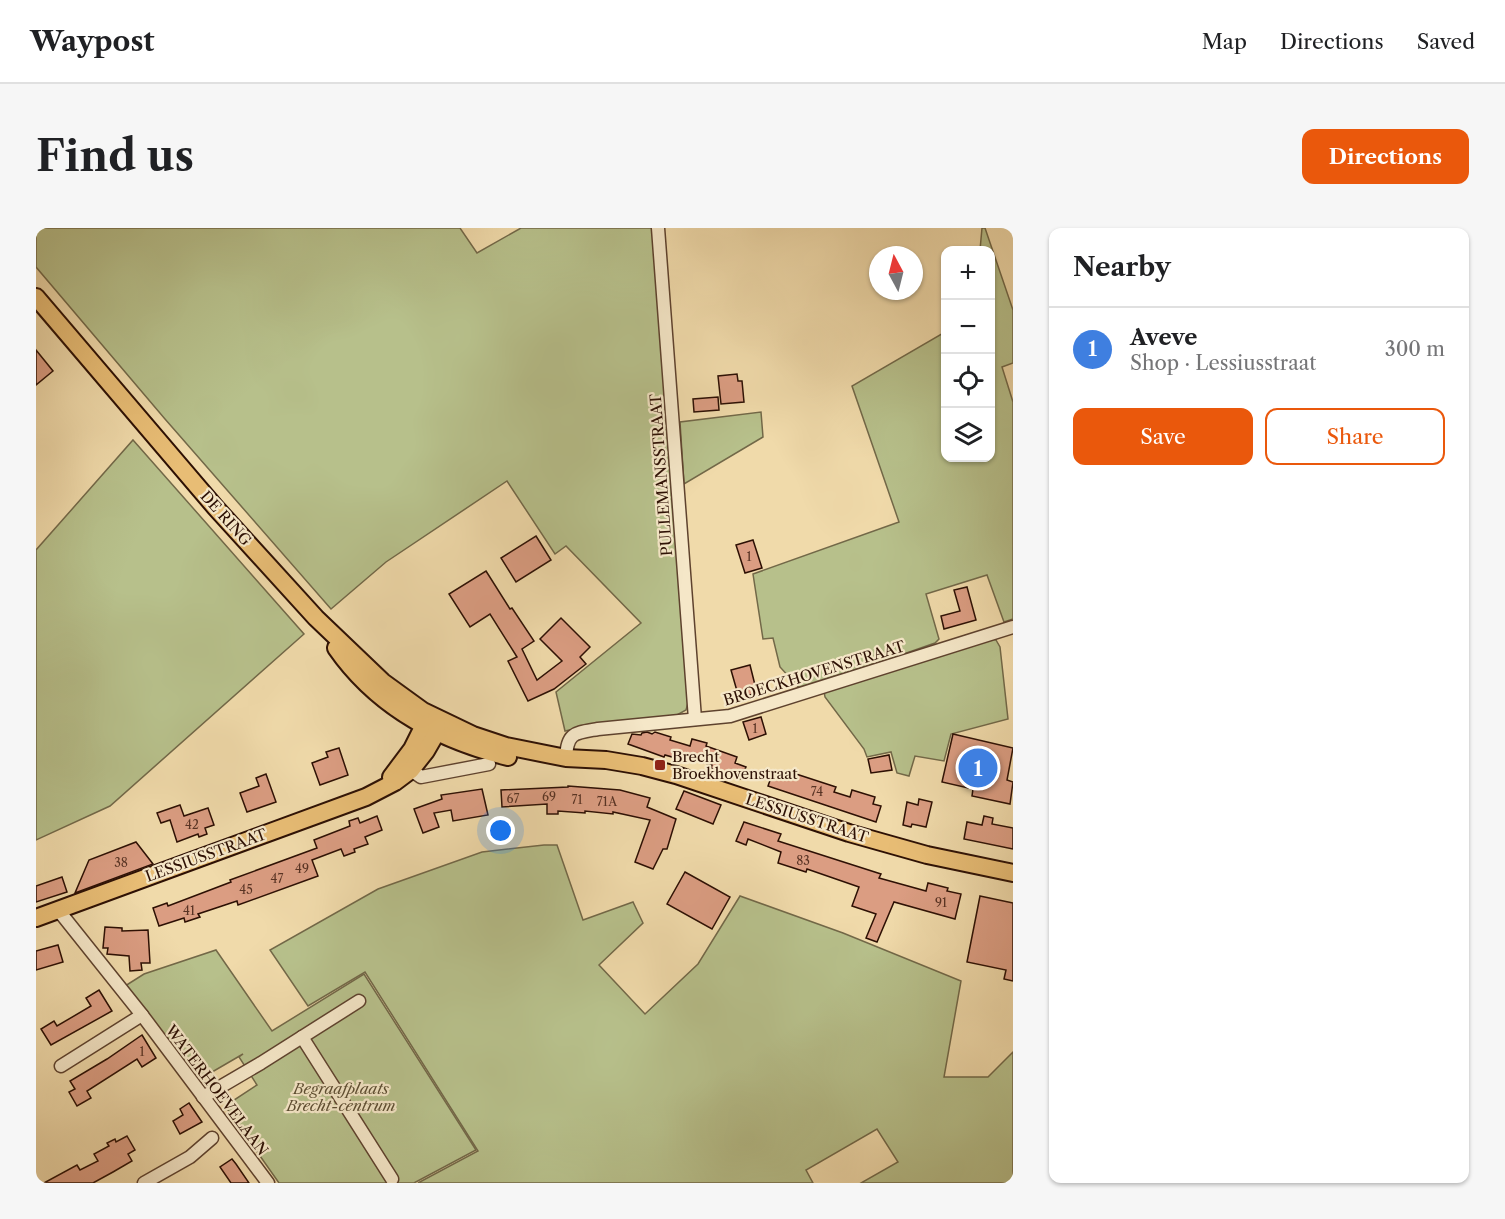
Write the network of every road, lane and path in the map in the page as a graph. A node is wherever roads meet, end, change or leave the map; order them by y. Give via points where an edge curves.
1 (658, 228) edge
2 (36, 297) edge
3 (316, 618) junction
4 (1013, 627) edge
5 (694, 719) junction
6 (433, 725) junction
7 (566, 758) junction
8 (489, 764) dead end
9 (411, 770) junction
10 (376, 792) junction
11 (1013, 873) edge
12 (59, 911) junction
13 (36, 918) edge
14 (359, 1001) dead end
15 (142, 1015) junction
16 (302, 1036) junction
17 (61, 1066) dead end
18 (203, 1097) junction
19 (212, 1138) dead end
20 (392, 1179) dead end
21 (144, 1183) edge
22 (268, 1183) edge

1 - 5 street, PULLEMANSSTRAAT
2 - 3 main road, DE RING via 215,507
3 - 6 main road, DE RING
3 - 6 main road via 340,655 381,699
4 - 5 street, BROECKHOVENSTRAAT via 756,709
5 - 7 street, BROECKHOVENSTRAAT via 578,733 566,746
6 - 7 main road, LESSIUSSTRAAT via 485,752 537,761
6 - 9 main road, LESSIUSSTRAAT via 426,752
6 - 10 main road, LESSIUSSTRAAT
7 - 11 main road, LESSIUSSTRAAT via 606,760 665,772 859,836
8 - 9 street via 421,777
9 - 10 main road, LESSIUSSTRAAT
10 - 12 main road, LESSIUSSTRAAT
12 - 13 main road, LESSIUSSTRAAT
12 - 15 street, WATERHOEVELAAN
14 - 16 street
15 - 17 street
15 - 18 street, WATERHOEVELAAN
16 - 18 street
16 - 20 street
18 - 22 street, WATERHOEVELAAN
19 - 21 street via 190,1157

